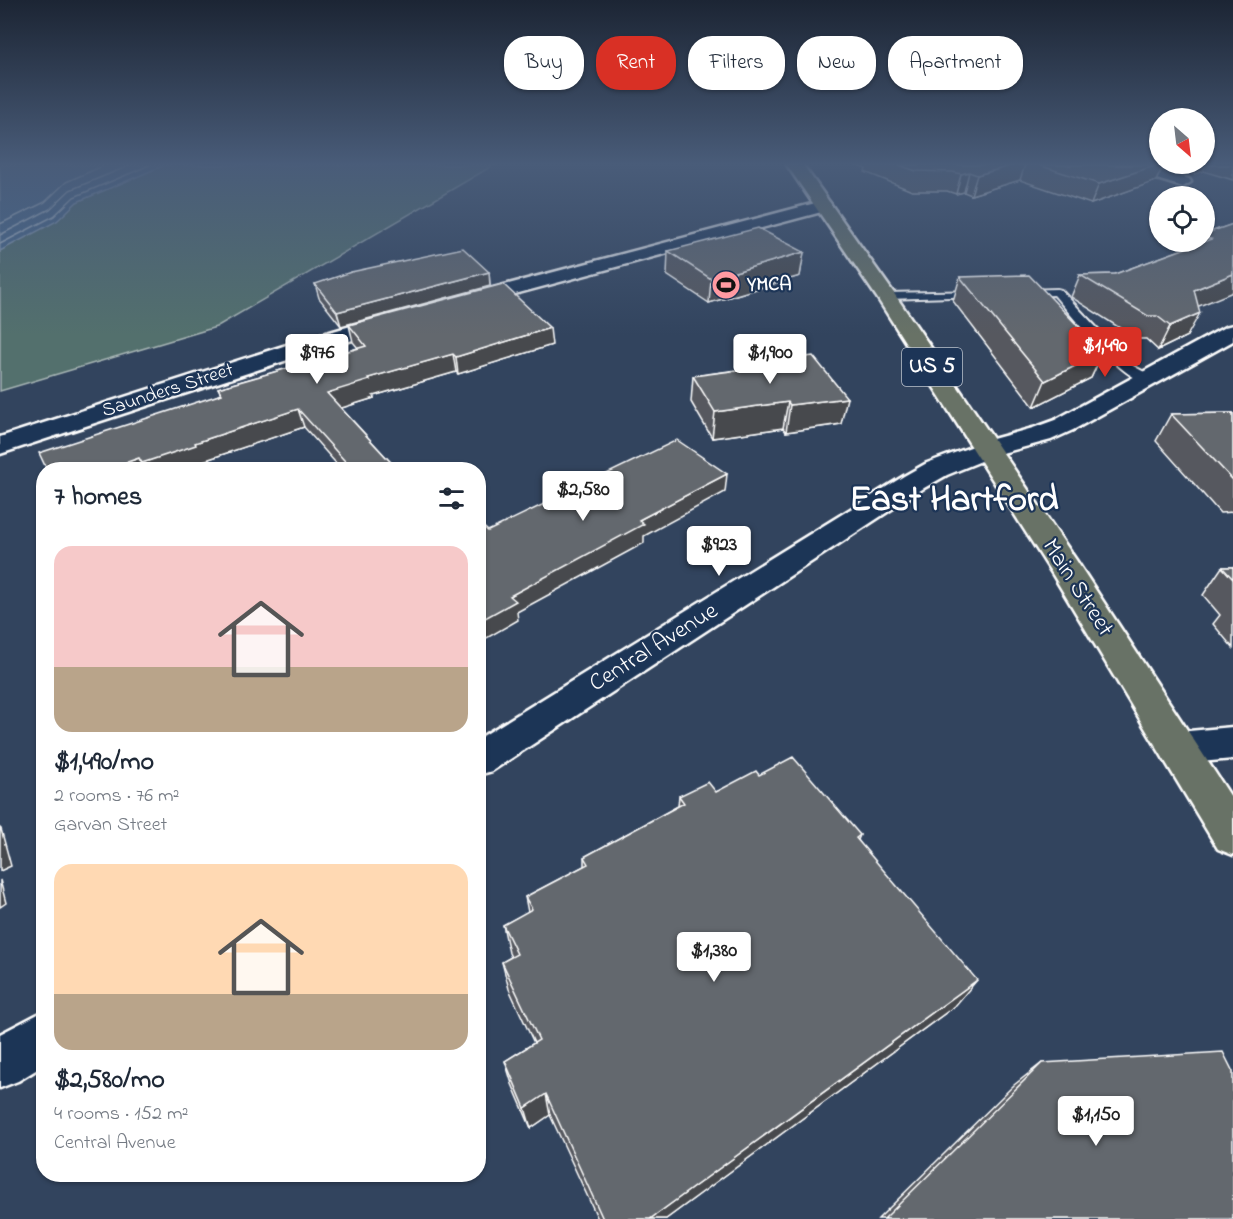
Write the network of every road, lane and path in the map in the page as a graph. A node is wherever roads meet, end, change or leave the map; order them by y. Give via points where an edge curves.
1 (763, 222) edge
2 (834, 222) edge
3 (886, 296) junction
4 (448, 306) edge
5 (415, 315) edge
6 (1233, 332) edge
7 (1147, 380) junction
8 (0, 446) edge
9 (987, 449) junction
10 (1233, 743) edge
11 (1178, 748) junction
12 (486, 754) edge
13 (1233, 836) edge
14 (36, 1041) edge
15 (0, 1063) edge

1 - 4 street
2 - 3 highway, Main Street / US 5
3 - 7 lane via 1057,292 1128,369
3 - 9 highway, Main Street / US 5
5 - 8 street, Saunders Street
6 - 7 street, Central Avenue
7 - 9 street, Central Avenue via 1064,425
9 - 11 highway, Main Street / US 5
9 - 12 street, Central Avenue via 914,482
10 - 11 street
11 - 13 highway, Main Street / US 5
14 - 15 street

